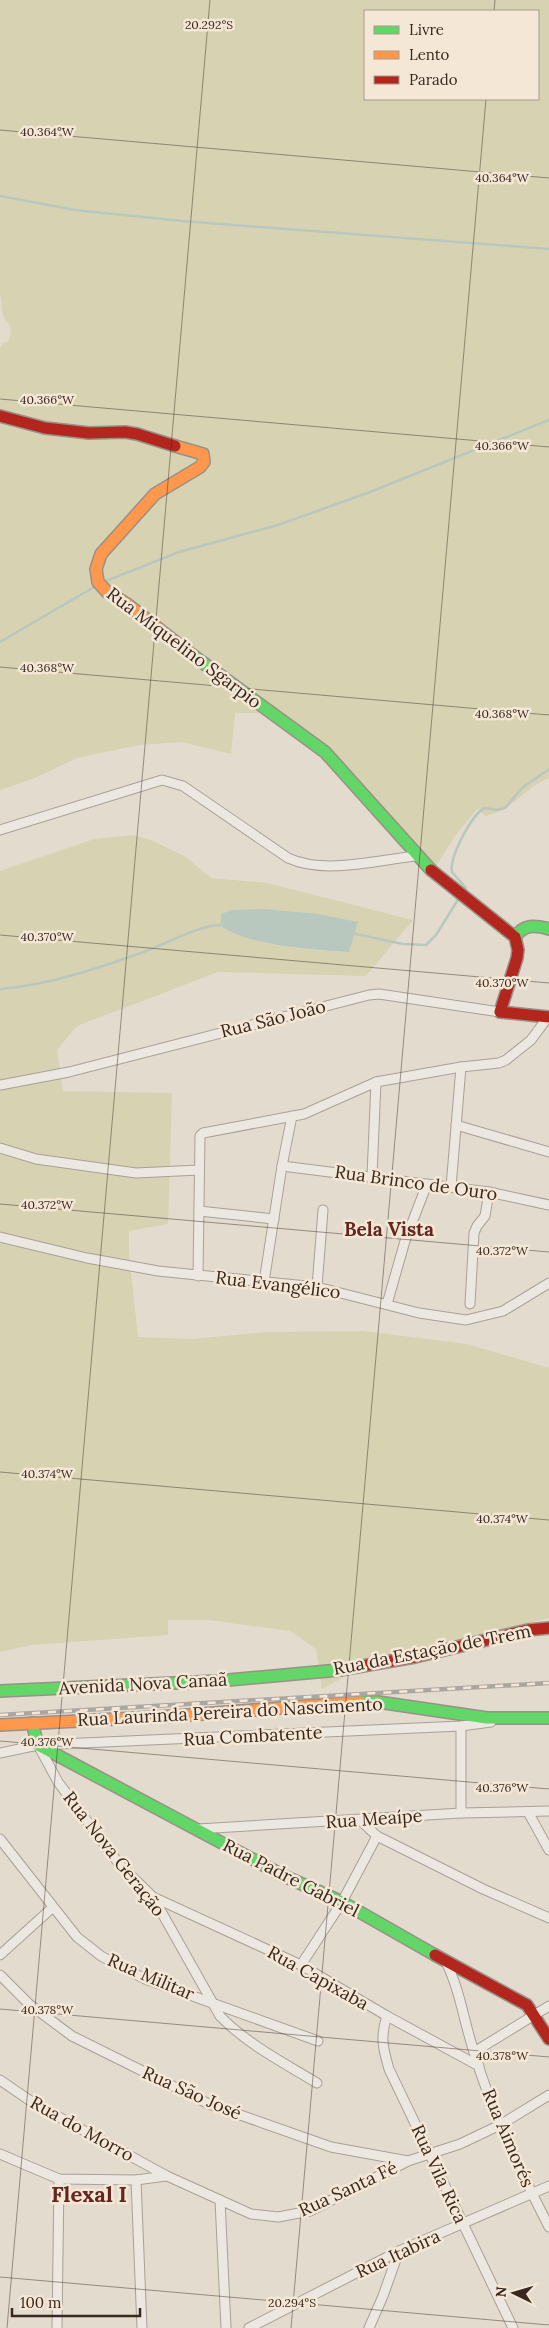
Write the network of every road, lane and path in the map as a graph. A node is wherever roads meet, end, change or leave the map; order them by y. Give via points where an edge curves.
1 (0, 416) edge
2 (0, 830) edge
3 (416, 856) junction
4 (546, 925) edge
5 (515, 937) junction
6 (500, 1012) junction
7 (548, 1017) edge
8 (461, 1066) junction
9 (376, 1082) junction
10 (0, 1085) edge
11 (292, 1116) junction
12 (456, 1125) junction
13 (0, 1148) edge
14 (549, 1152) edge
15 (282, 1166) junction
16 (199, 1170) junction
17 (372, 1176) junction
18 (426, 1184) junction
19 (451, 1187) junction
20 (489, 1192) junction
21 (549, 1205) edge
22 (323, 1210) dead end
23 (199, 1211) junction
24 (274, 1219) junction
25 (0, 1237) edge
26 (198, 1276) junction
27 (264, 1282) junction
28 (549, 1283) edge
29 (317, 1288) junction
30 (387, 1304) junction
31 (470, 1304) dead end
32 (549, 1628) edge
33 (285, 1676) joint
34 (0, 1691) edge
35 (549, 1718) edge
36 (506, 1719) junction
37 (32, 1723) junction
38 (0, 1724) edge
39 (461, 1726) junction
40 (38, 1746) junction
41 (0, 1753) edge
42 (549, 1811) edge
43 (528, 1812) junction
44 (461, 1813) junction
45 (361, 1821) junction
46 (198, 1829) junction
47 (377, 1836) junction
48 (0, 1839) edge
49 (549, 1850) edge
50 (152, 1897) junction
51 (342, 1902) junction
52 (52, 1908) junction
53 (549, 1918) edge
54 (0, 1955) edge
55 (446, 1961) junction
56 (301, 1965) junction
57 (0, 1975) edge
58 (212, 2002) junction
59 (549, 2006) edge
60 (534, 2014) junction
61 (387, 2016) junction
62 (549, 2039) edge
63 (318, 2041) dead end
64 (474, 2052) junction
65 (478, 2066) junction
66 (0, 2080) edge
67 (317, 2083) dead end
68 (549, 2095) edge
69 (500, 2125) junction
70 (0, 2154) edge
71 (430, 2155) junction
72 (408, 2161) junction
73 (166, 2176) junction
74 (59, 2179) junction
75 (136, 2180) junction
76 (549, 2186) edge
77 (532, 2195) junction
78 (220, 2200) junction
79 (463, 2225) junction
80 (549, 2227) edge
81 (399, 2251) junction
82 (57, 2328) edge
83 (142, 2328) edge
84 (226, 2328) edge
85 (248, 2328) edge
86 (369, 2328) edge
87 (513, 2328) edge

1 - 3 street, Rua Miquelino Sgarpio via 45,428 137,434 203,454 204,462 200,467 155,494 101,554 96,569 98,582 223,679 325,752
2 - 3 street via 162,780 184,786 298,863 325,866
3 - 5 street, Rua Miquelino Sgarpio via 435,875
4 - 5 street via 528,925
5 - 6 street via 517,958
6 - 7 street, Rua São João
6 - 10 street, Rua São João via 368,995 69,1072
7 - 8 street via 531,1040 506,1060
8 - 9 street
8 - 12 street
9 - 11 street via 314,1110
9 - 17 street
11 - 15 street
11 - 16 street via 206,1131 200,1136
12 - 14 street
12 - 19 street
13 - 16 street via 36,1159 136,1173
15 - 17 street, Rua Brinco de Ouro
15 - 24 street
16 - 23 street
17 - 18 street, Rua Brinco de Ouro
18 - 19 street, Rua Brinco de Ouro
18 - 30 street
19 - 20 street, Rua Brinco de Ouro
20 - 21 street, Rua Brinco de Ouro
20 - 31 street via 485,1216 474,1233
22 - 29 street
23 - 24 street
23 - 26 street
24 - 27 street
25 - 26 street, Rua Evangélico via 87,1258
26 - 27 street, Rua Evangélico
27 - 29 street, Rua Evangélico
28 - 30 street, Rua Evangélico via 503,1311 466,1320
29 - 30 street, Rua Evangélico
32 - 33 street, Rua da Estação de Trem via 528,1630 384,1664
33 - 34 street, Avenida Nova Canaã
35 - 36 street, Rua Laurinda Pereira do Nascimento
36 - 37 street, Rua Laurinda Pereira do Nascimento via 378,1702 340,1702 175,1716
36 - 39 street, Rua Combatente
37 - 38 street, Rua Laurinda Pereira do Nascimento
37 - 40 street
39 - 40 street, Rua Combatente
39 - 44 street
40 - 41 street, Rua Combatente
40 - 46 street, Rua Padre Gabriel
40 - 50 street, Rua Nova Geração via 58,1782 120,1865
42 - 43 street, Rua Meaípe
43 - 44 street, Rua Meaípe
43 - 49 street
44 - 45 street, Rua Meaípe
45 - 46 street, Rua Meaípe
45 - 47 street
46 - 51 street, Rua Padre Gabriel via 284,1876
47 - 51 street
47 - 53 street
48 - 52 street, Rua Militar
50 - 56 street, Rua Capixaba
50 - 58 street, Rua Nova Geração
51 - 55 street, Rua Padre Gabriel
51 - 56 street
52 - 54 street
52 - 58 street, Rua Militar via 77,1937 101,1956 145,1979
55 - 60 street, Rua Padre Gabriel via 518,1998
55 - 64 street, Rua Aimorés
56 - 61 street, Rua Capixaba
57 - 72 street, Rua São José via 29,2004 72,2036 209,2104 331,2147
58 - 63 street, Rua Militar
58 - 67 street, Rua Nova Geração via 232,2028
59 - 60 street
60 - 62 street, Rua Padre Gabriel
60 - 64 street
61 - 65 street, Rua Capixaba
61 - 71 street, Rua Vila Rica via 382,2046 389,2069
64 - 65 street, Rua Aimorés
65 - 69 street, Rua Aimorés
66 - 73 street, Rua do Morro via 35,2104
68 - 69 street, Rua Santa Fé
69 - 71 street, Rua Santa Fé
69 - 77 street, Rua Aimorés
70 - 74 street
71 - 72 street, Rua Santa Fé
71 - 79 street, Rua Vila Rica
72 - 78 street, Rua Santa Fé via 300,2214 251,2214
73 - 75 street
73 - 78 street, Rua Santa Fé
74 - 75 street
74 - 82 street
75 - 83 street
76 - 77 street, Rua Itabira
77 - 79 street, Rua Itabira
77 - 80 street, Rua Aimorés
78 - 84 street
79 - 81 street, Rua Itabira
79 - 87 street, Rua Vila Rica
81 - 85 street, Rua Itabira
81 - 86 street

